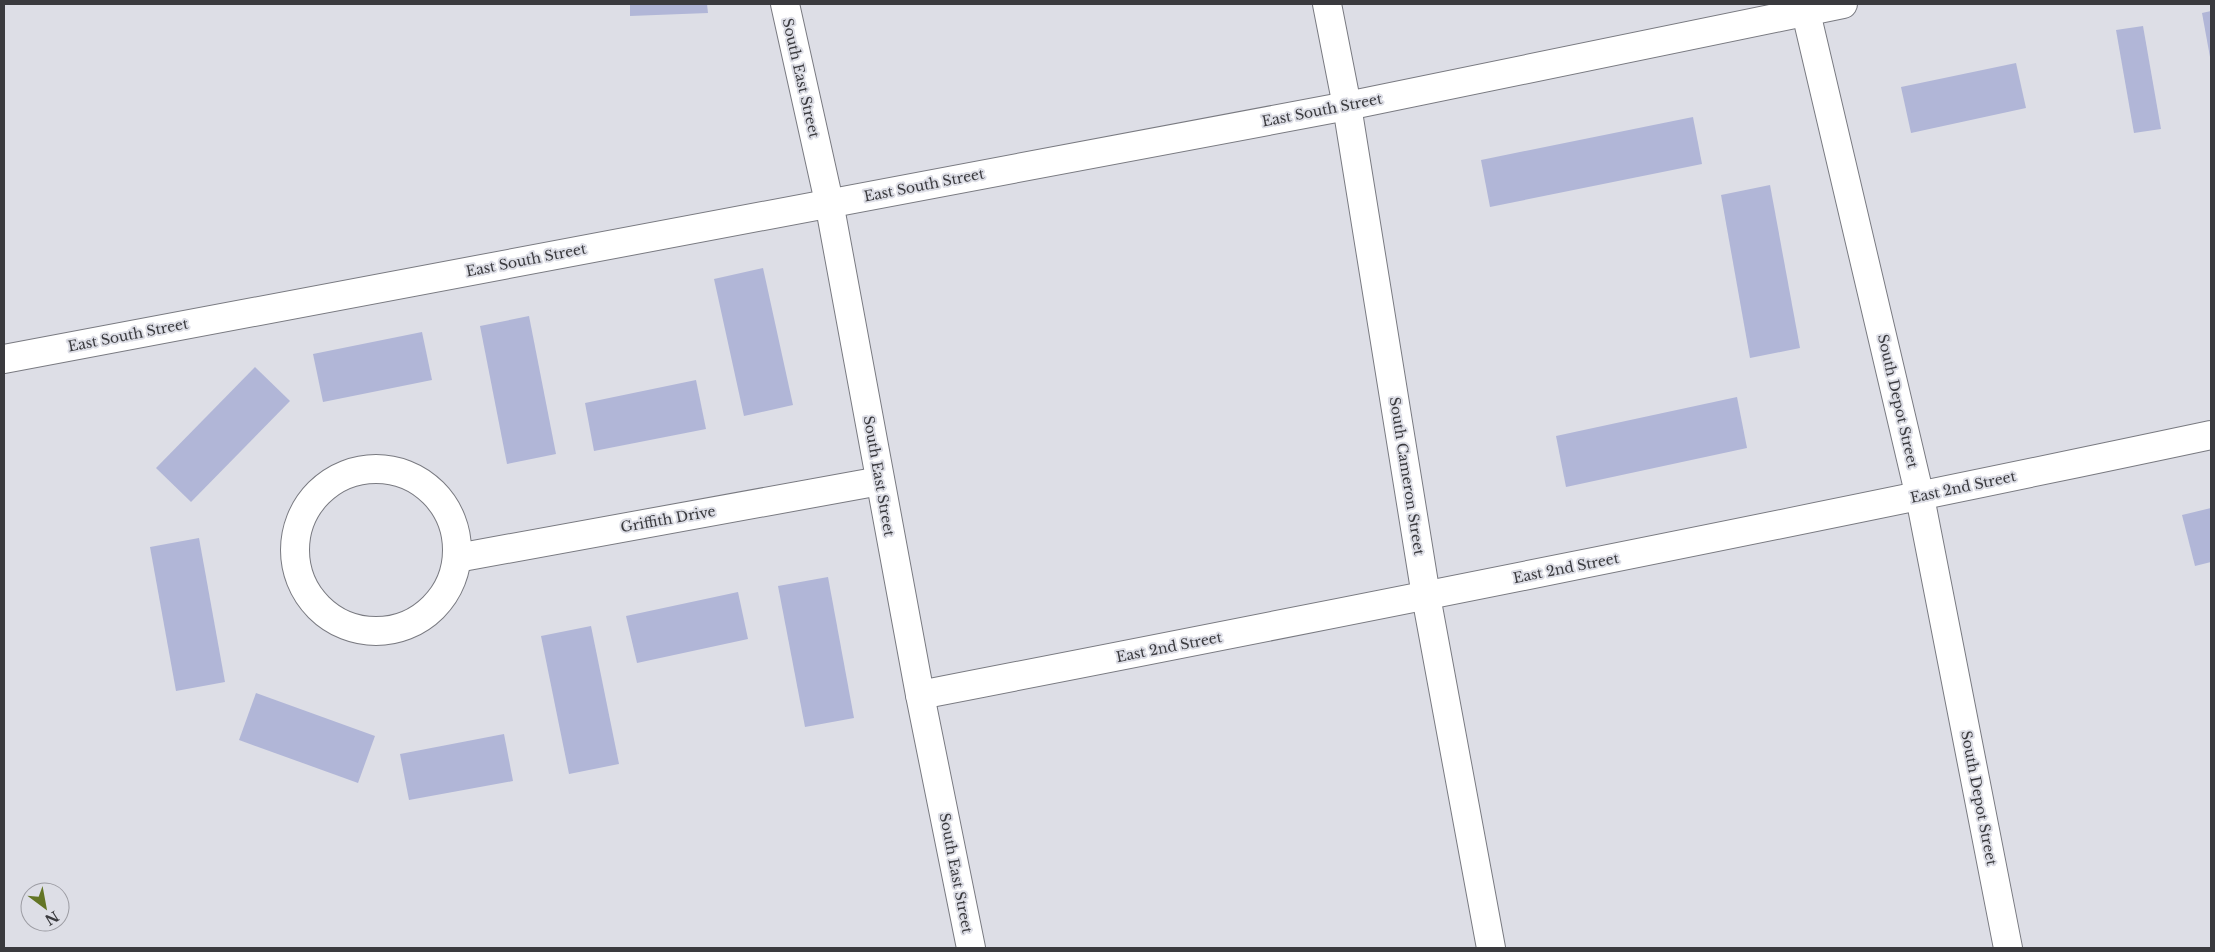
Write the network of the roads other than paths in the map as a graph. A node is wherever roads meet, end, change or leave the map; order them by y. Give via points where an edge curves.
1 (785, 4) edge
2 (1328, 4) edge
3 (1843, 4) edge
4 (1805, 8) edge
5 (1347, 106) junction
6 (829, 202) junction
7 (4, 359) edge
8 (2211, 435) edge
9 (880, 480) junction
10 (1920, 497) junction
11 (457, 558) junction
12 (1426, 596) junction
13 (920, 695) junction
14 (971, 948) edge
15 (1491, 948) edge
16 (2008, 948) edge

1 - 6 street, South East Street
2 - 5 street, South Cameron Street
3 - 4 street, East South Street
4 - 5 street, East South Street
4 - 10 street, South Depot Street
5 - 6 street, East South Street
5 - 12 street, South Cameron Street
6 - 7 street, East South Street
6 - 9 street, South East Street
8 - 10 street, East 2nd Street
9 - 11 street, Griffith Drive
9 - 13 street, South East Street
10 - 12 street, East 2nd Street
10 - 16 street, South Depot Street
11 - 11 street via 455,530 444,505 425,484 400,472 372,468 345,474 322,489 304,510 295,537 295,565 309,596 320,609 341,624 366,631 392,630 416,620 436,604 450,582
12 - 13 street, East 2nd Street
12 - 15 street, South Cameron Street
13 - 14 street, South East Street

